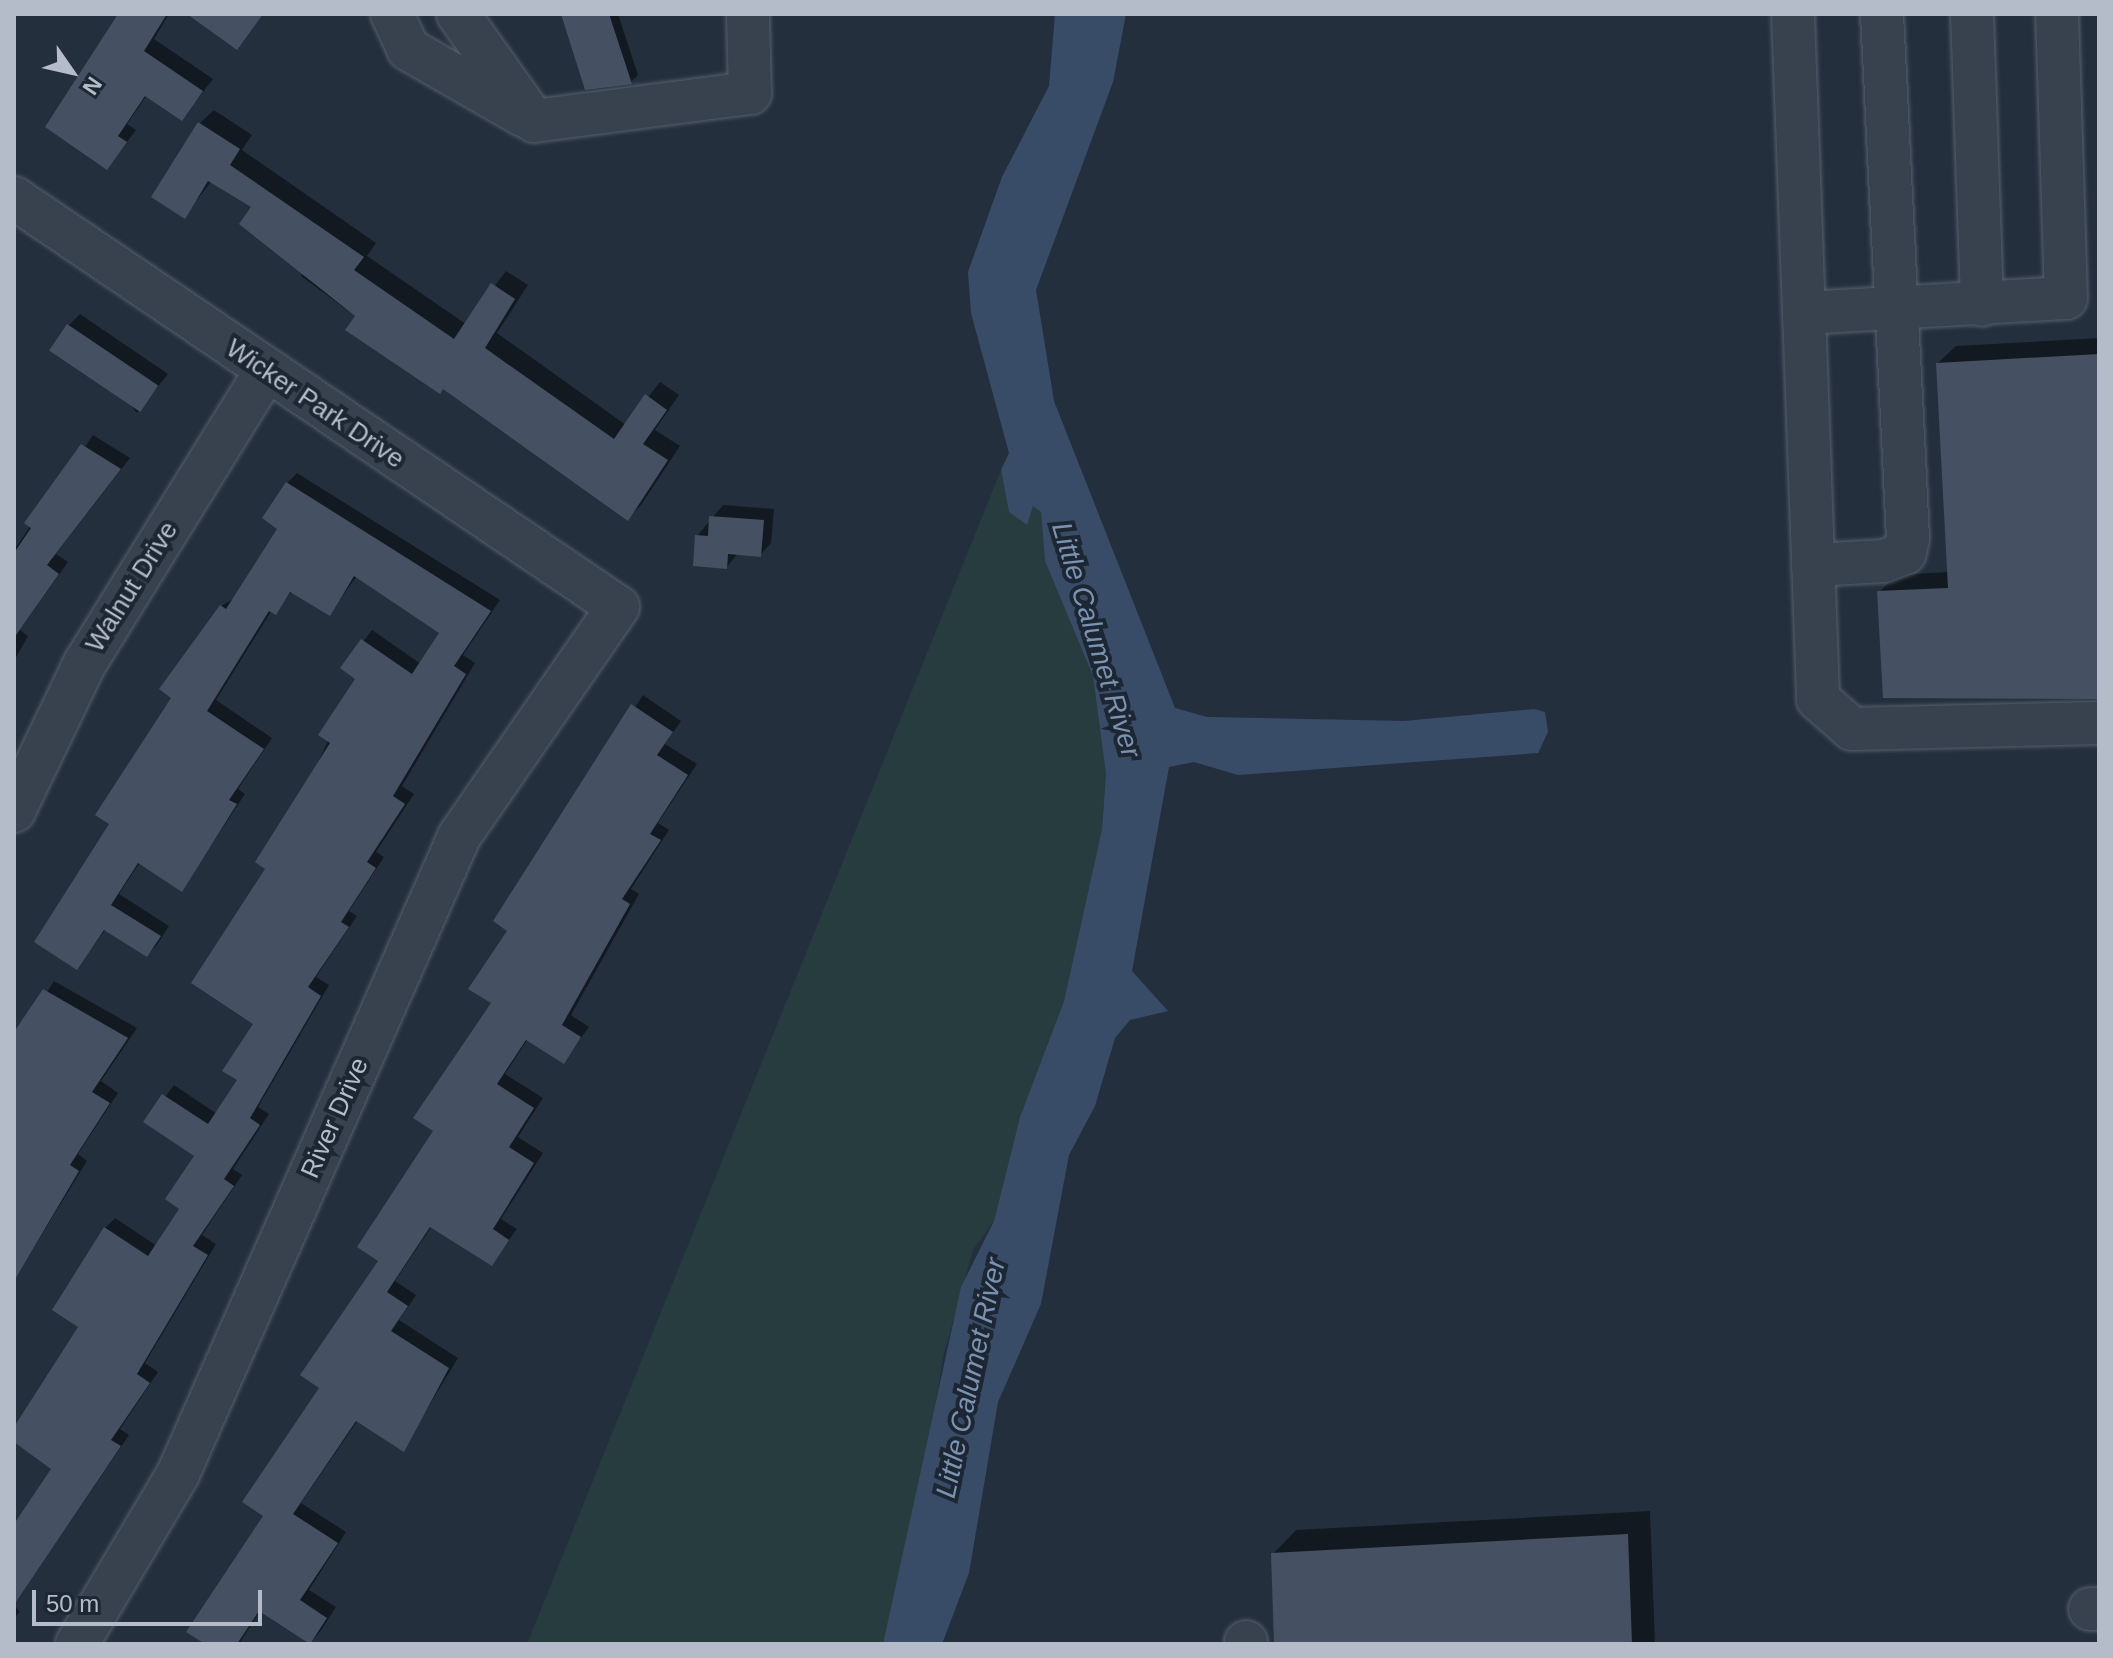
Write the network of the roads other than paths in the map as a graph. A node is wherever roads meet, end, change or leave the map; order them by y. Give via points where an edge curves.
1 (392, 14) edge
2 (458, 14) edge
3 (748, 14) edge
4 (1793, 14) edge
5 (1882, 14) edge
6 (1972, 14) edge
7 (2057, 14) edge
8 (534, 121) junction
9 (14, 198) edge
10 (2083, 297) edge
11 (1982, 305) junction
12 (1898, 311) junction
13 (1804, 313) junction
14 (266, 371) junction
15 (1813, 565) junction
16 (618, 607) joint
17 (2099, 723) edge
18 (14, 811) edge
19 (77, 1644) edge

1 - 8 street via 408,49
2 - 8 street
3 - 8 street via 750,93
4 - 13 street
5 - 12 street
6 - 11 street
7 - 10 street
9 - 14 street, Wicker Park Drive
10 - 11 street
11 - 12 street
12 - 13 street
12 - 15 street via 1905,553
13 - 15 street
14 - 16 street, Wicker Park Drive
14 - 18 street, Walnut Drive via 85,663
15 - 17 street via 1818,699 1852,729
16 - 19 street, River Drive via 459,837 178,1474

